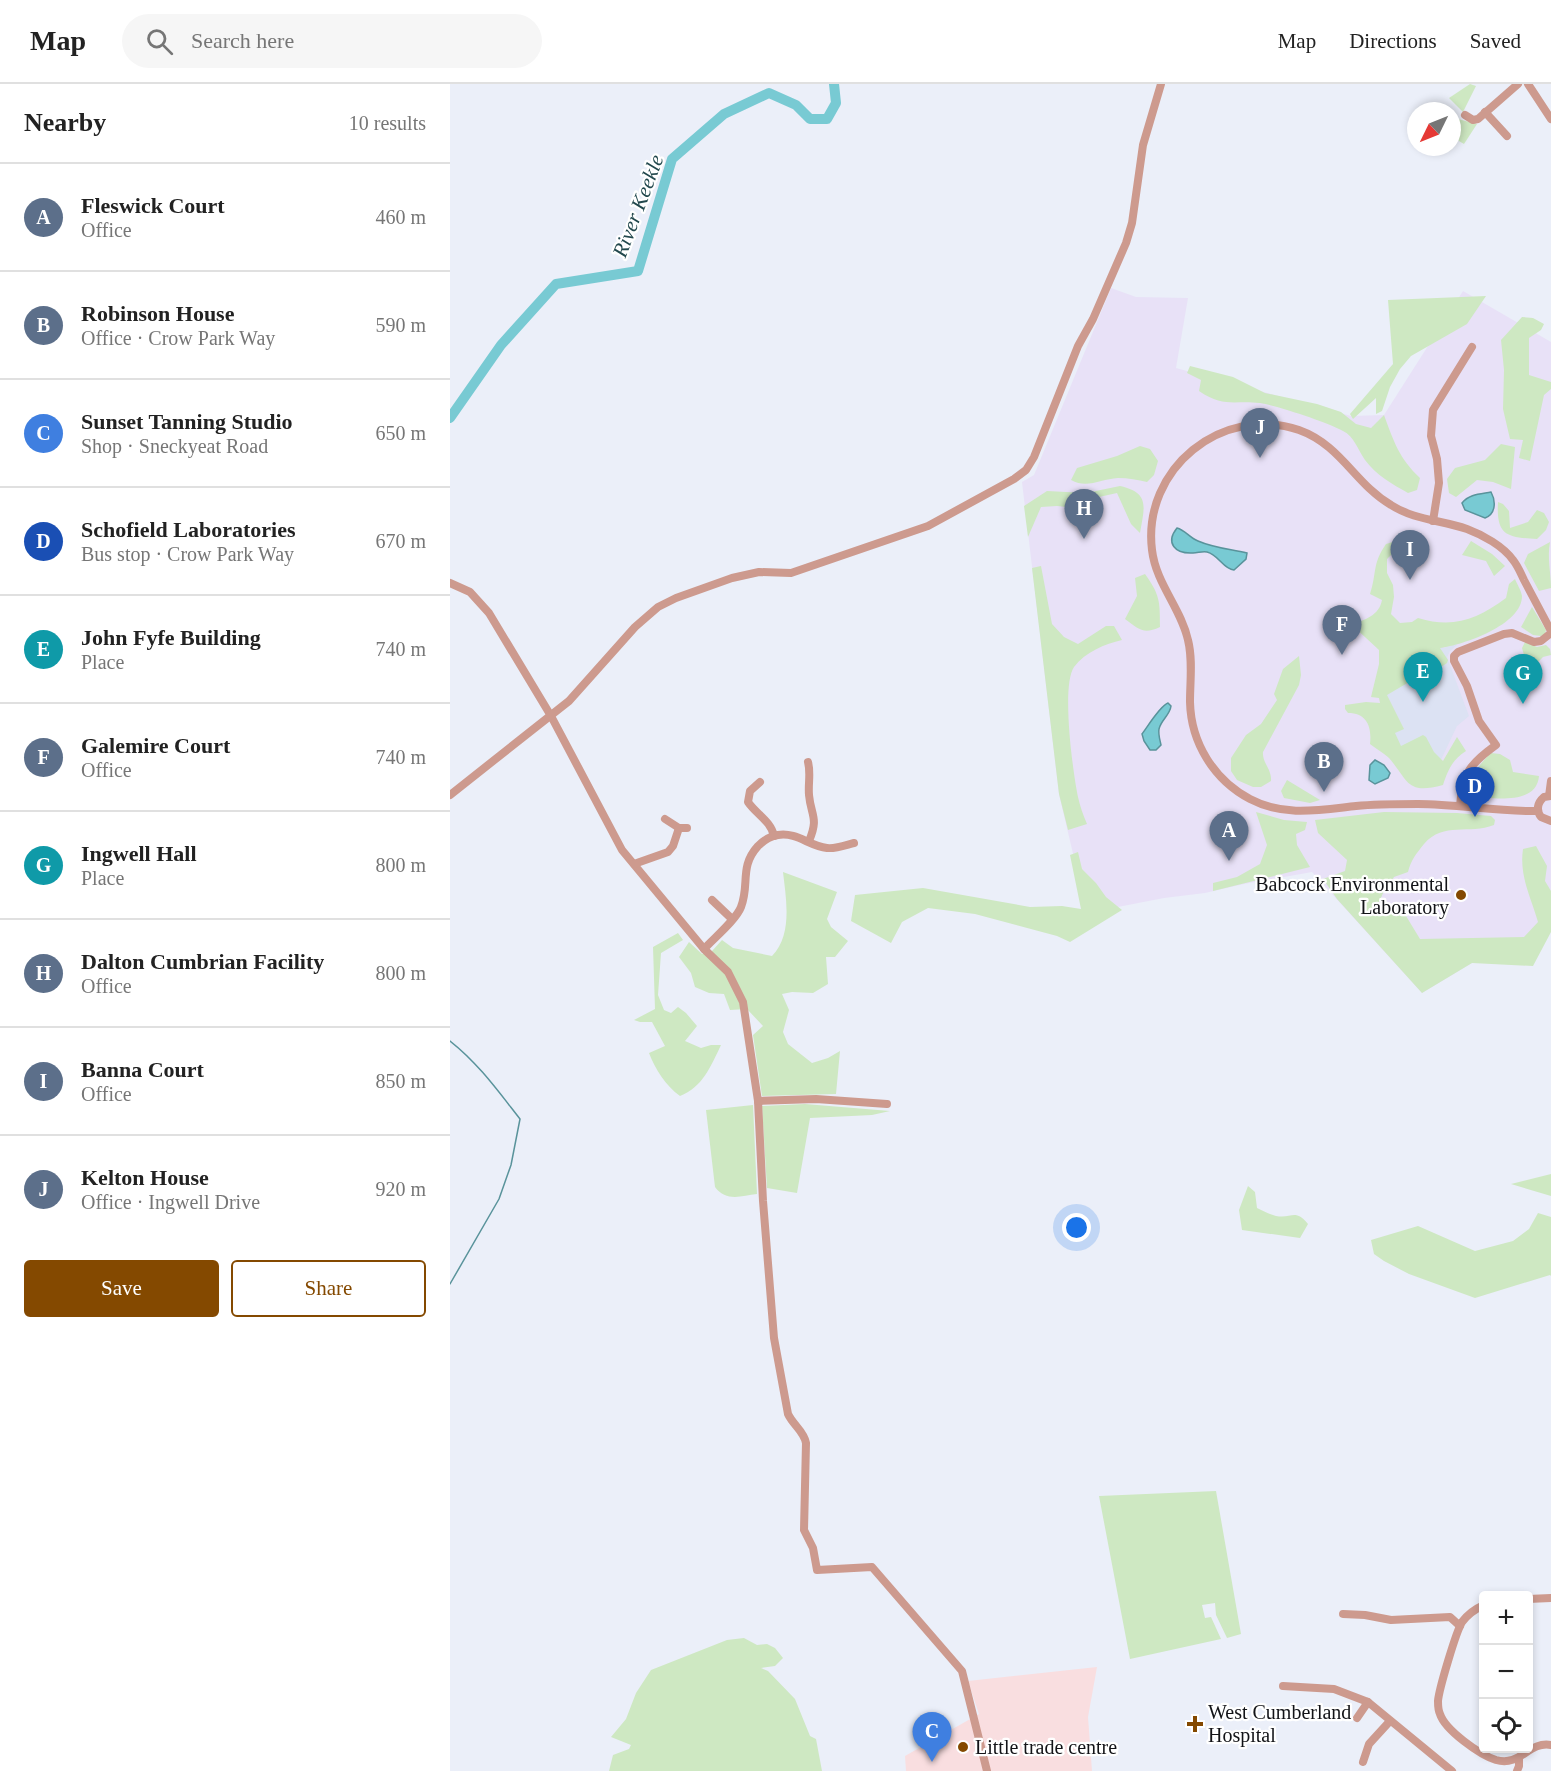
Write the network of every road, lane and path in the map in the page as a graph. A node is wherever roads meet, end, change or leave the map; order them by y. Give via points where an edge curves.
1 (1161, 84) edge
2 (1518, 84) edge
3 (1528, 84) edge
4 (1485, 112) junction
5 (1465, 115) dead end
6 (1551, 119) edge
7 (1507, 136) dead end
8 (1472, 347) dead end
9 (1433, 521) junction
10 (450, 583) edge
11 (1551, 632) edge
12 (551, 716) junction
13 (808, 762) dead end
14 (1551, 781) edge
15 (760, 783) dead end
16 (450, 795) edge
17 (1550, 796) edge
18 (1460, 806) junction
19 (1538, 811) junction
20 (664, 819) dead end
21 (1551, 820) edge
22 (774, 836) junction
23 (808, 841) junction
24 (854, 843) dead end
25 (634, 864) junction
26 (712, 900) dead end
27 (732, 919) junction
28 (704, 949) junction
29 (758, 1101) junction
30 (887, 1104) dead end
31 (1551, 1598) edge
32 (1533, 1599) edge
33 (1479, 1608) edge
34 (1343, 1614) dead end
35 (1460, 1626) junction
36 (1283, 1686) dead end
37 (1368, 1702) junction
38 (1357, 1719) dead end
39 (1390, 1721) junction
40 (1551, 1745) edge
41 (1519, 1758) junction
42 (1363, 1762) dead end
43 (987, 1771) edge
44 (1452, 1771) edge
45 (1517, 1771) edge

1 - 12 street via 1143,146 1126,243 1026,470 928,526 791,573 759,572 732,578 658,606
2 - 4 street
3 - 6 street
4 - 5 street via 1475,120
4 - 7 street
8 - 9 street via 1432,410 1431,436 1439,483
9 - 11 street via 1468,529 1493,542 1513,560
9 - 18 street via 1410,515 1383,500 1334,450 1316,438 1288,427 1253,424 1214,435 1176,465 1156,502 1152,552 1160,580 1188,639 1195,733 1207,759 1231,786 1263,805 1293,812 1396,804
10 - 12 street via 470,592 489,613
11 - 18 street via 1534,642 1512,633 1504,634 1454,656 1479,721 1496,744 1470,767 1461,790
12 - 16 street
12 - 25 street via 622,850
13 - 23 street via 814,814 814,828
14 - 17 street
15 - 22 street via 750,791 748,802
17 - 19 street via 1540,801
18 - 19 street
19 - 21 street via 1541,817
20 - 25 street via 683,828 673,846 668,852
22 - 23 street via 794,834
22 - 27 street via 751,854 746,866 745,893
23 - 24 street via 828,848
25 - 28 street
26 - 27 street
27 - 28 street
28 - 29 street via 728,972 743,1002
29 - 30 street via 816,1099
29 - 43 street via 774,1338 788,1414 805,1438 804,1530 817,1570 872,1568 962,1671
31 - 32 street
33 - 35 street
34 - 35 street via 1390,1620 1450,1617
35 - 41 street via 1440,1692 1441,1717 1446,1726 1487,1756 1503,1761
36 - 37 street via 1334,1689
37 - 38 street
37 - 39 street
39 - 42 street via 1369,1744
39 - 44 street
40 - 41 street via 1537,1746
41 - 45 street

